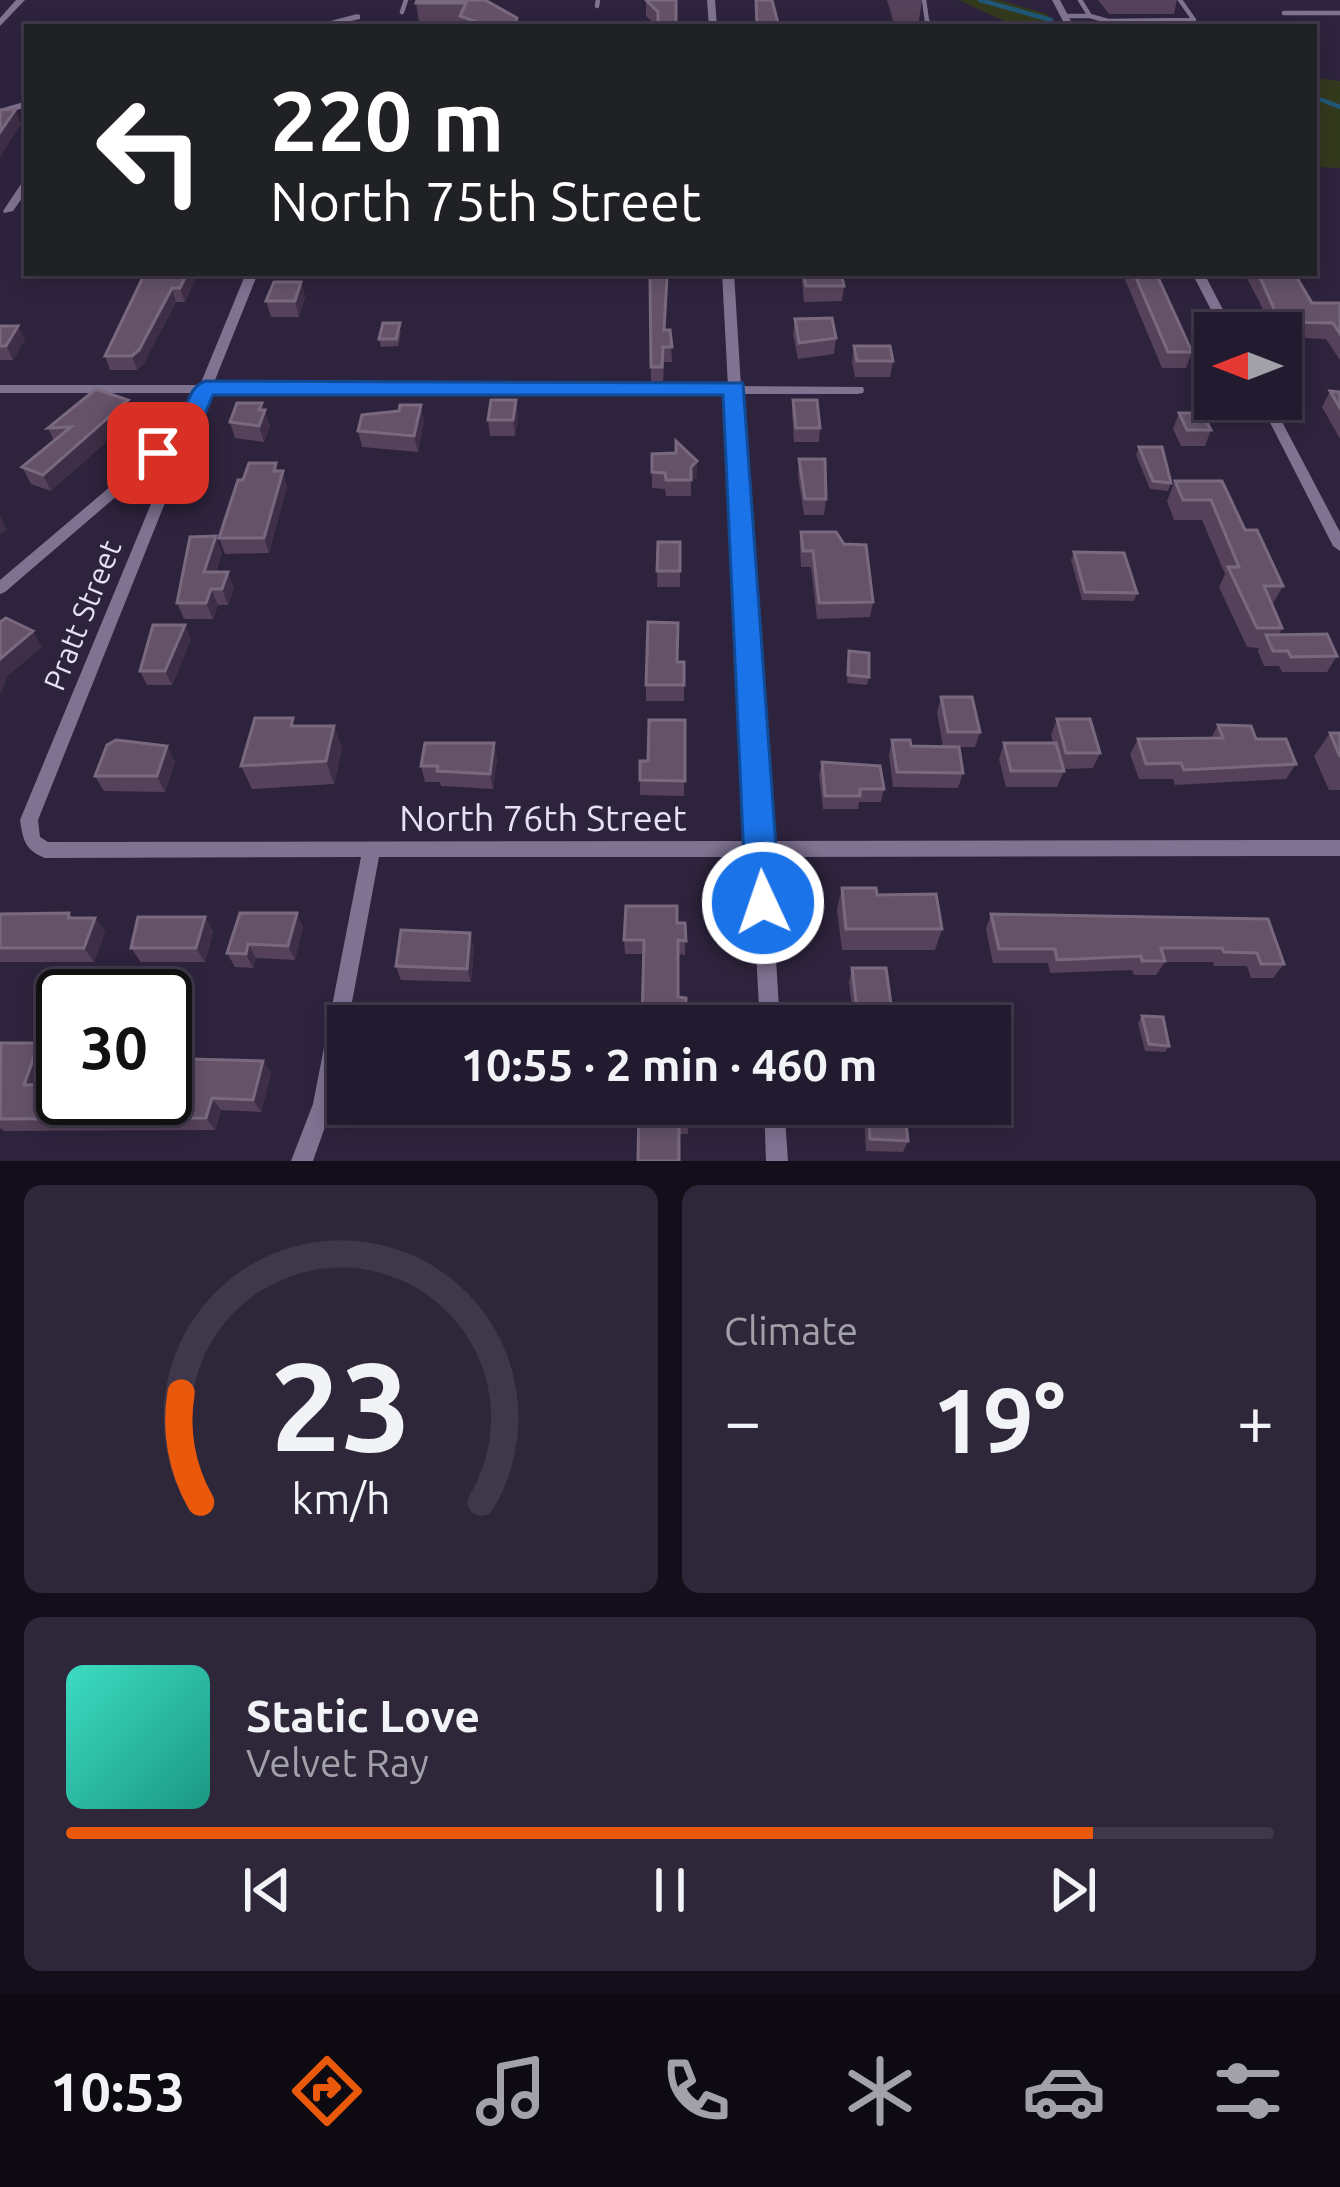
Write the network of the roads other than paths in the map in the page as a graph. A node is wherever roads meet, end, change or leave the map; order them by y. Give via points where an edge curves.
1 (21, 0) edge
2 (364, 0) edge
3 (406, 0) edge
4 (1056, 0) edge
5 (1080, 0) edge
6 (1180, 0) edge
7 (402, 12) dead end
8 (1284, 13) dead end
9 (1340, 13) edge
10 (1090, 16) junction
11 (355, 22) edge
12 (1067, 22) edge
13 (0, 23) edge
14 (24, 187) edge
15 (8, 211) dead end
16 (251, 276) edge
17 (728, 276) edge
18 (1200, 276) edge
19 (1218, 312) edge
20 (0, 388) edge
21 (205, 388) junction
22 (735, 388) junction
23 (858, 390) dead end
24 (1275, 420) edge
25 (189, 427) junction
26 (1340, 546) edge
27 (0, 587) edge
28 (37, 845) joint
29 (1340, 848) edge
30 (760, 849) junction
31 (371, 851) junction
32 (769, 1005) edge
33 (775, 1125) edge
34 (302, 1161) edge
35 (777, 1161) edge

1 - 13 street
2 - 11 street
3 - 7 lane
4 - 12 street
5 - 10 lane
6 - 10 lane via 1193,20
8 - 9 lane
10 - 12 lane
14 - 15 street
16 - 21 street, Pratt Street
17 - 22 street
18 - 19 street
20 - 21 street
21 - 22 street
21 - 25 street, Pratt Street
22 - 23 street
22 - 30 street
24 - 26 street
25 - 27 street
25 - 28 street, Pratt Street via 29,820
28 - 31 street, North 76th Street via 55,852
29 - 30 street, North 76th Street
30 - 31 street, North 76th Street
30 - 32 street
31 - 34 street via 323,1104
33 - 35 street

